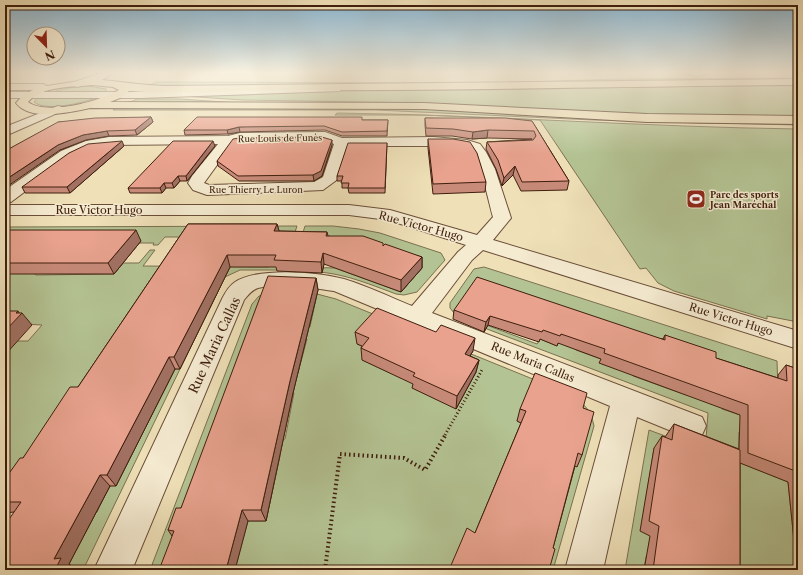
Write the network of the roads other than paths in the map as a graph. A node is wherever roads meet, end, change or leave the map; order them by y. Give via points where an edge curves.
1 (15, 100) edge
2 (24, 100) edge
3 (99, 100) edge
4 (211, 100) edge
5 (92, 104) junction
6 (357, 105) junction
7 (29, 107) junction
8 (58, 109) junction
9 (798, 120) edge
10 (11, 129) edge
11 (67, 140) edge
12 (228, 140) junction
13 (109, 141) junction
14 (341, 142) junction
15 (5, 198) edge
16 (5, 210) edge
17 (480, 242) junction
18 (417, 316) junction
19 (798, 340) edge
20 (626, 400) junction
21 (691, 426) dead end
22 (113, 570) edge
23 (584, 570) edge

1 - 7 main road
2 - 7 main road via 22,103
3 - 5 main road
4 - 6 street via 342,102
5 - 6 main road
5 - 8 main road
6 - 9 main road via 453,107 647,118
7 - 8 main road
7 - 10 street
8 - 10 street
11 - 13 street, Rue Louis de Funès
12 - 13 street, Rue Louis de Funès
12 - 14 street, Rue Louis de Funès via 240,137 325,136
12 - 14 street, Rue Thierry Le Luron via 197,179 199,187 207,190 317,187 330,179
13 - 15 street, Rue Louis de Funès via 74,149
14 - 17 street, Rue Louis de Funès via 480,144 502,218
16 - 17 street, Rue Victor Hugo via 349,210 390,216
17 - 18 street via 465,256
17 - 19 street, Rue Victor Hugo
18 - 20 street, Rue Maria Callas
18 - 22 street, Rue Maria Callas via 338,285 300,280 261,281 243,286 233,299
20 - 21 street, Rue Maria Callas
20 - 23 street

